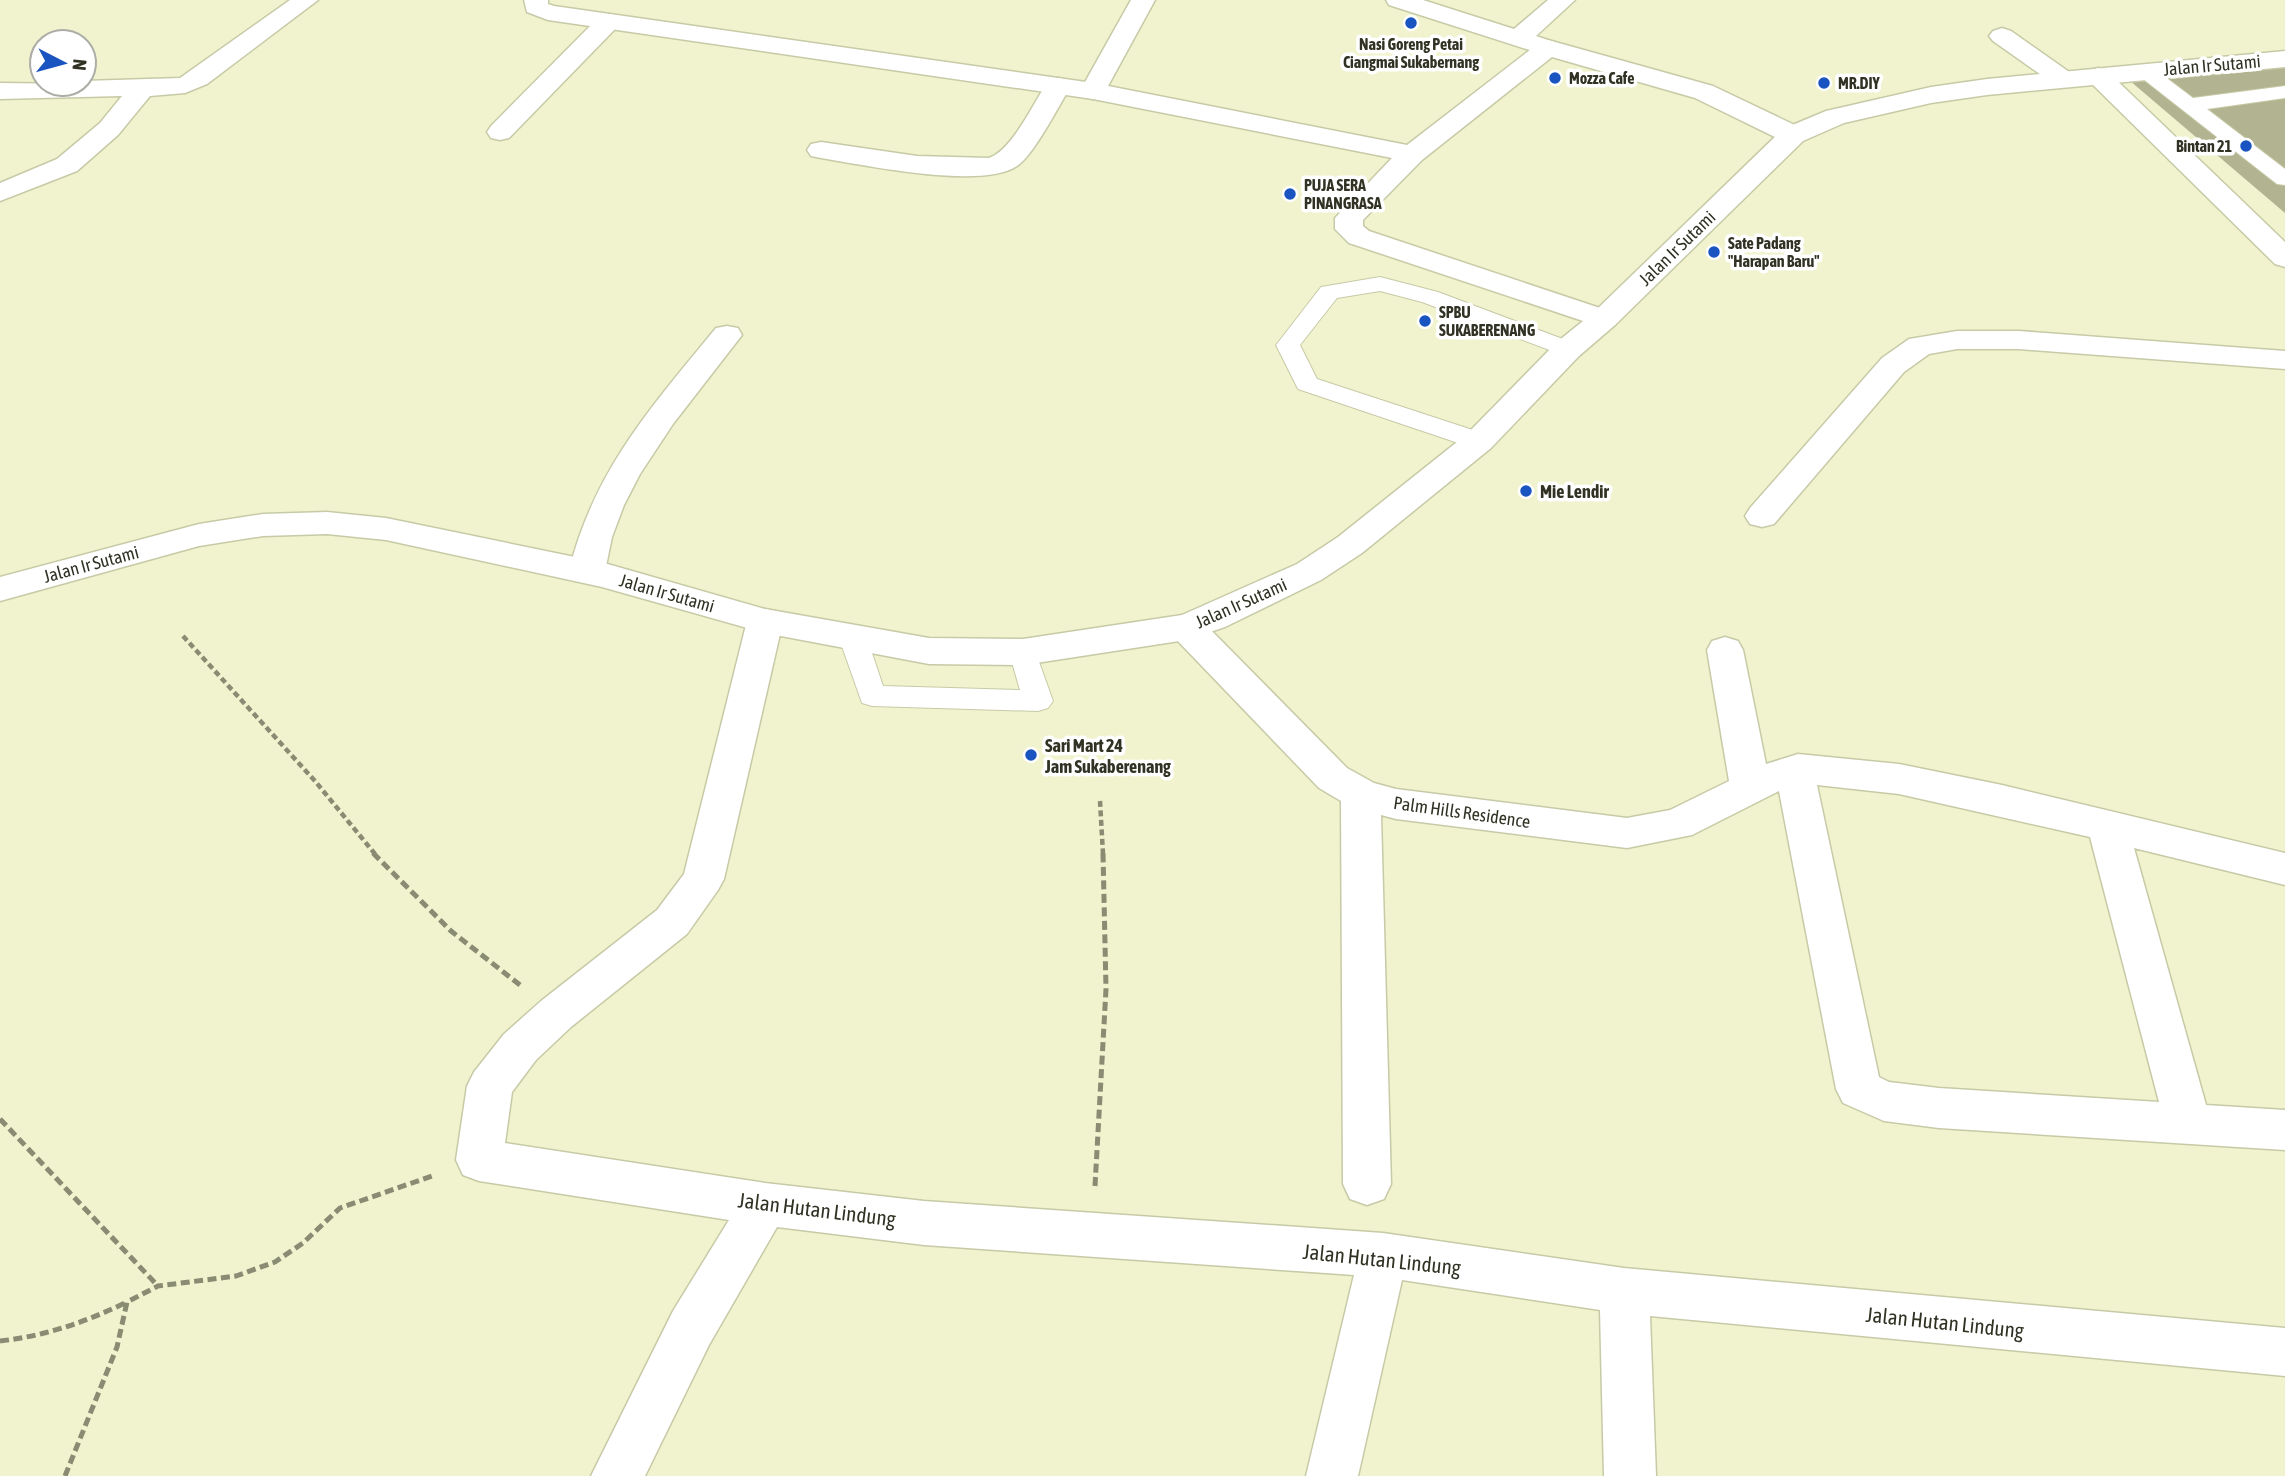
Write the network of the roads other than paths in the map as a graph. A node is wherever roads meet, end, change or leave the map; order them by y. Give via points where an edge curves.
1 (306, 0) edge
2 (536, 0) edge
3 (1143, 0) edge
4 (1398, 0) edge
5 (1563, 0) edge
6 (609, 21) junction
7 (2003, 36) dead end
8 (1517, 39) junction
9 (1548, 48) junction
10 (2285, 59) edge
11 (2145, 71) junction
12 (2098, 76) junction
13 (2063, 79) junction
14 (1058, 86) junction
15 (143, 88) junction
16 (0, 91) edge
17 (1093, 91) junction
18 (2285, 92) edge
19 (2189, 105) junction
20 (500, 132) dead end
21 (1793, 135) junction
22 (821, 150) dead end
23 (1412, 154) junction
24 (2285, 179) edge
25 (0, 193) edge
26 (2285, 258) edge
27 (1604, 319) junction
28 (727, 335) dead end
29 (1568, 349) junction
30 (2285, 360) edge
31 (1479, 441) junction
32 (1762, 516) dead end
33 (587, 571) junction
34 (0, 589) edge
35 (765, 621) junction
36 (1186, 627) junction
37 (853, 638) junction
38 (1725, 650) dead end
39 (1023, 652) junction
40 (1794, 770) junction
41 (1750, 788) junction
42 (1361, 794) junction
43 (2108, 827) junction
44 (2285, 869) edge
45 (2188, 1124) junction
46 (2285, 1130) edge
47 (1367, 1184) dead end
48 (765, 1204) junction
49 (1383, 1255) junction
50 (1624, 1291) junction
51 (2285, 1352) edge
52 (617, 1476) edge
53 (1332, 1476) edge
54 (1630, 1476) edge

1 - 15 street via 198,79 185,85
2 - 6 street via 536,7 548,13
3 - 17 street
4 - 8 street
5 - 8 street
6 - 14 street
6 - 20 street
7 - 13 street
8 - 9 street
9 - 21 street via 1704,92
9 - 23 street
10 - 11 street, Jalan Ir Sutami
11 - 12 street, Jalan Ir Sutami
11 - 19 lane
12 - 13 street, Jalan Ir Sutami
12 - 26 street
13 - 21 street, Jalan Ir Sutami via 1881,105
14 - 17 street
14 - 22 street via 1009,160 992,167 964,168
15 - 16 street
15 - 25 street via 109,129 67,165
17 - 23 street
18 - 19 lane
19 - 24 lane
21 - 27 street, Jalan Ir Sutami
23 - 27 street via 1349,218 1349,229 1359,237
27 - 29 street, Jalan Ir Sutami
28 - 33 street via 632,456 601,519
29 - 31 street, Jalan Ir Sutami
29 - 31 lane via 1430,297 1380,284 1329,292 1288,345 1307,384
30 - 32 street via 2019,340 1957,340 1920,346 1893,365
31 - 36 street, Jalan Ir Sutami via 1350,545 1309,572
33 - 34 street, Jalan Ir Sutami via 386,529 289,523 199,535
33 - 35 street, Jalan Ir Sutami
35 - 37 street, Jalan Ir Sutami
35 - 48 street, Jalan Hutan Lindung via 703,879 672,922 520,1048 490,1086 479,1160
36 - 39 street, Jalan Ir Sutami
36 - 42 street, Palm Hills Residence via 1334,778
37 - 39 street, Jalan Ir Sutami via 929,652
37 - 39 lane via 872,696 1038,701
38 - 41 street
40 - 41 street, Palm Hills Residence
40 - 43 street via 1899,779
40 - 45 street via 1859,1088 1884,1101 1939,1108
41 - 42 street, Palm Hills Residence via 1678,824 1627,833 1396,804
42 - 47 street
43 - 44 street
43 - 45 street
45 - 46 street
48 - 49 street, Jalan Hutan Lindung via 924,1223
48 - 52 street via 691,1328
49 - 50 street, Jalan Hutan Lindung
49 - 53 street
50 - 51 street, Jalan Hutan Lindung
50 - 54 street

